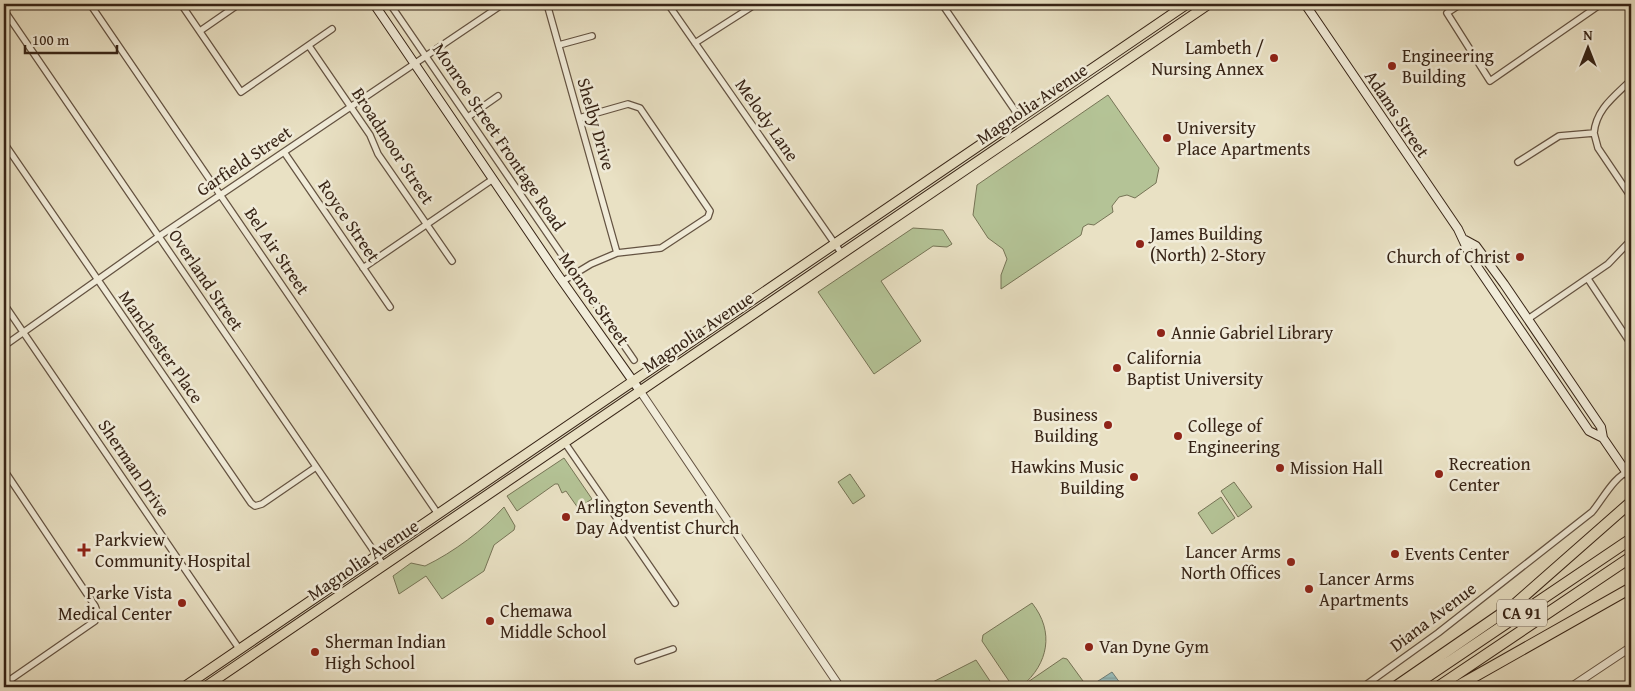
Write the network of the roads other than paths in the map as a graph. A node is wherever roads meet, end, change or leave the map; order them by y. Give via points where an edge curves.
1 (90, 4) edge
2 (181, 4) edge
3 (239, 4) edge
4 (374, 4) edge
5 (390, 4) edge
6 (503, 4) edge
7 (547, 4) edge
8 (668, 4) edge
9 (756, 4) edge
10 (942, 4) edge
11 (1187, 4) edge
12 (1209, 4) edge
13 (1305, 4) edge
14 (1461, 4) edge
15 (1601, 4) edge
16 (4, 10) edge
17 (332, 29) dead end
18 (200, 31) junction
19 (592, 36) dead end
20 (696, 43) junction
21 (559, 45) junction
22 (309, 46) junction
23 (426, 56) junction
24 (415, 63) junction
25 (1631, 80) edge
26 (498, 96) dead end
27 (351, 107) junction
28 (468, 117) junction
29 (579, 118) junction
30 (1020, 118) junction
31 (1027, 128) junction
32 (1594, 133) junction
33 (4, 143) edge
34 (284, 152) junction
35 (1518, 162) dead end
36 (492, 179) junction
37 (221, 195) junction
38 (1631, 197) edge
39 (426, 224) junction
40 (158, 237) junction
41 (1465, 240) junction
42 (1631, 240) edge
43 (835, 244) junction
44 (617, 253) junction
45 (842, 254) junction
46 (452, 262) dead end
47 (1477, 266) junction
48 (1491, 267) junction
49 (363, 268) junction
50 (574, 274) junction
51 (1588, 279) junction
52 (97, 280) junction
53 (563, 282) junction
54 (4, 304) edge
55 (390, 307) dead end
56 (1528, 319) junction
57 (24, 331) junction
58 (1631, 344) edge
59 (4, 346) edge
60 (634, 360) dead end
61 (634, 382) junction
62 (640, 391) junction
63 (1603, 438) junction
64 (564, 443) junction
65 (316, 467) junction
66 (4, 470) edge
67 (1629, 471) edge
68 (1631, 479) edge
69 (1631, 502) edge
70 (438, 514) junction
71 (1631, 539) edge
72 (377, 556) junction
73 (1631, 557) edge
74 (384, 566) junction
75 (1631, 588) edge
76 (674, 603) dead end
77 (1631, 647) edge
78 (673, 649) dead end
79 (240, 650) junction
80 (638, 660) dead end
81 (4, 684) edge
82 (184, 687) edge
83 (205, 687) edge
84 (840, 687) edge
85 (1363, 687) edge
86 (1395, 687) edge
87 (1412, 687) edge
88 (1438, 687) edge
89 (1456, 687) edge
90 (1571, 687) edge

1 - 37 street, Bel Air Street
2 - 18 street
3 - 18 street
4 - 24 main road, Monroe Street
5 - 23 street, Monroe Street Frontage Road
6 - 23 street, Garfield Street
7 - 21 street, Shelby Drive
8 - 20 street, Melody Lane
9 - 20 street
10 - 30 street
11 - 30 main road, Magnolia Avenue
12 - 31 main road, Magnolia Avenue
13 - 41 main road, Adams Street
14 - 15 street via 1447,13 1490,81
16 - 40 street, Overland Street
17 - 22 street
18 - 22 street via 241,92
19 - 21 street
20 - 43 street, Melody Lane
21 - 29 street, Shelby Drive
22 - 27 street, Broadmoor Street
23 - 24 street, Garfield Street
23 - 28 street, Monroe Street Frontage Road
24 - 27 street, Garfield Street
24 - 36 main road, Monroe Street
25 - 32 street via 1599,112
26 - 28 street
27 - 34 street, Garfield Street
27 - 39 street, Broadmoor Street via 370,135 378,154
28 - 50 street, Monroe Street Frontage Road
29 - 44 street, Shelby Drive
29 - 44 street via 628,104 640,108 710,211 708,217 661,248
30 - 31 main road
30 - 43 main road, Magnolia Avenue
31 - 45 main road, Magnolia Avenue
32 - 35 street via 1559,136
32 - 38 street via 1598,148
33 - 52 street, Manchester Place
34 - 37 street, Garfield Street
34 - 49 street, Royce Street
36 - 39 street
36 - 53 main road, Monroe Street
37 - 40 street, Garfield Street
37 - 70 street, Bel Air Street
39 - 46 street, Broadmoor Street
39 - 49 street
40 - 52 street, Garfield Street
40 - 65 street, Overland Street
41 - 47 main road, Adams Street via 1467,251
41 - 48 main road, Adams Street via 1476,246
42 - 51 street
43 - 45 street, Melody Lane
43 - 61 main road, Magnolia Avenue
44 - 50 street
45 - 62 main road, Magnolia Avenue
47 - 48 main road
47 - 63 main road, Adams Street via 1589,431
48 - 56 main road, Adams Street
49 - 55 street, Royce Street
50 - 53 street
50 - 60 street, Monroe Street Frontage Road
51 - 56 street
51 - 58 street
52 - 57 street, Garfield Street
52 - 65 street, Manchester Place via 251,503 255,506 262,504
53 - 61 main road, Monroe Street
54 - 57 street, Sherman Drive
56 - 63 main road, Adams Street via 1601,427
57 - 59 street, Garfield Street
57 - 79 street, Sherman Drive
61 - 62 main road, Monroe Street
61 - 70 main road, Magnolia Avenue
62 - 64 main road, Magnolia Avenue
62 - 84 street, Monroe Street
63 - 67 main road, Adams Street
64 - 74 main road, Magnolia Avenue
64 - 76 street
65 - 72 street, Overland Street
66 - 81 street via 98,614 95,621
67 - 68 main road, Adams Street
67 - 85 street, Diana Avenue via 1610,488 1592,512 1438,633
69 - 86 highway via 1514,606
70 - 72 main road, Magnolia Avenue
71 - 87 highway, CA 91
72 - 74 street, Overland Street
72 - 79 main road, Magnolia Avenue
73 - 88 highway, CA 91
74 - 83 main road, Magnolia Avenue
75 - 89 highway
77 - 90 street
78 - 80 street
79 - 82 main road, Magnolia Avenue

